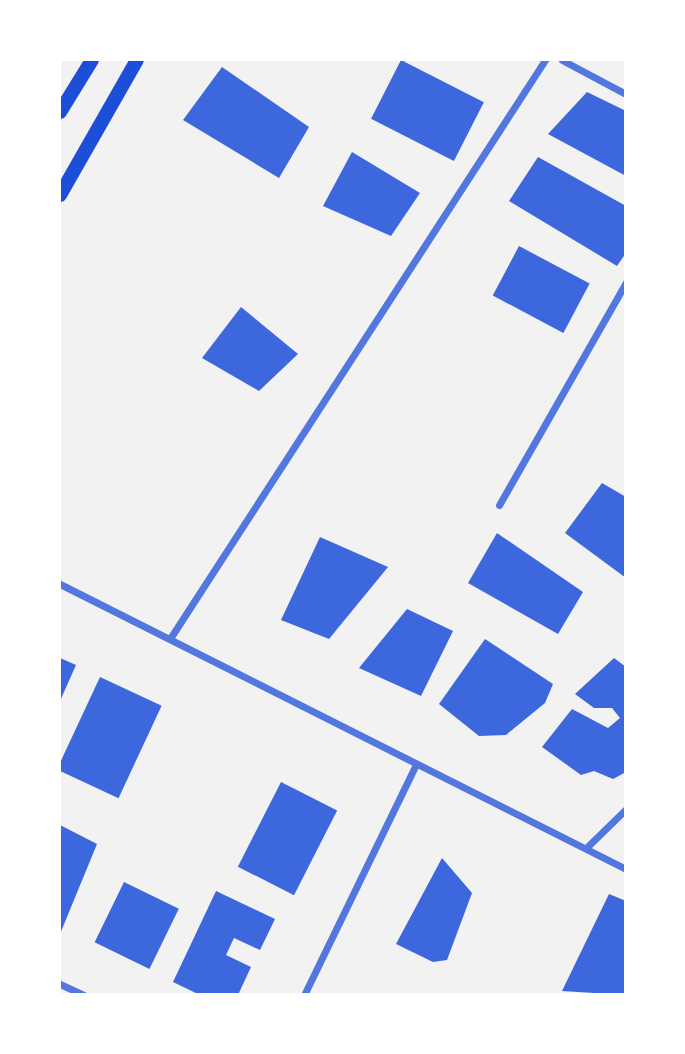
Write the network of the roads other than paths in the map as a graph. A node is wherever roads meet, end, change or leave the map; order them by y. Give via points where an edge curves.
1 (92, 60) edge
2 (137, 60) edge
3 (545, 60) edge
4 (562, 60) edge
5 (625, 94) edge
6 (60, 112) edge
7 (60, 195) edge
8 (625, 282) edge
9 (499, 505) dead end
10 (60, 584) edge
11 (171, 637) junction
12 (416, 764) junction
13 (625, 809) edge
14 (588, 846) junction
15 (625, 869) edge
16 (60, 984) edge
17 (84, 995) edge
18 (304, 995) edge

1 - 6 main road
2 - 7 main road
3 - 11 street
4 - 5 street
8 - 9 street
10 - 11 street
11 - 12 street
12 - 14 street
12 - 18 street
13 - 14 street
14 - 15 street
16 - 17 street

